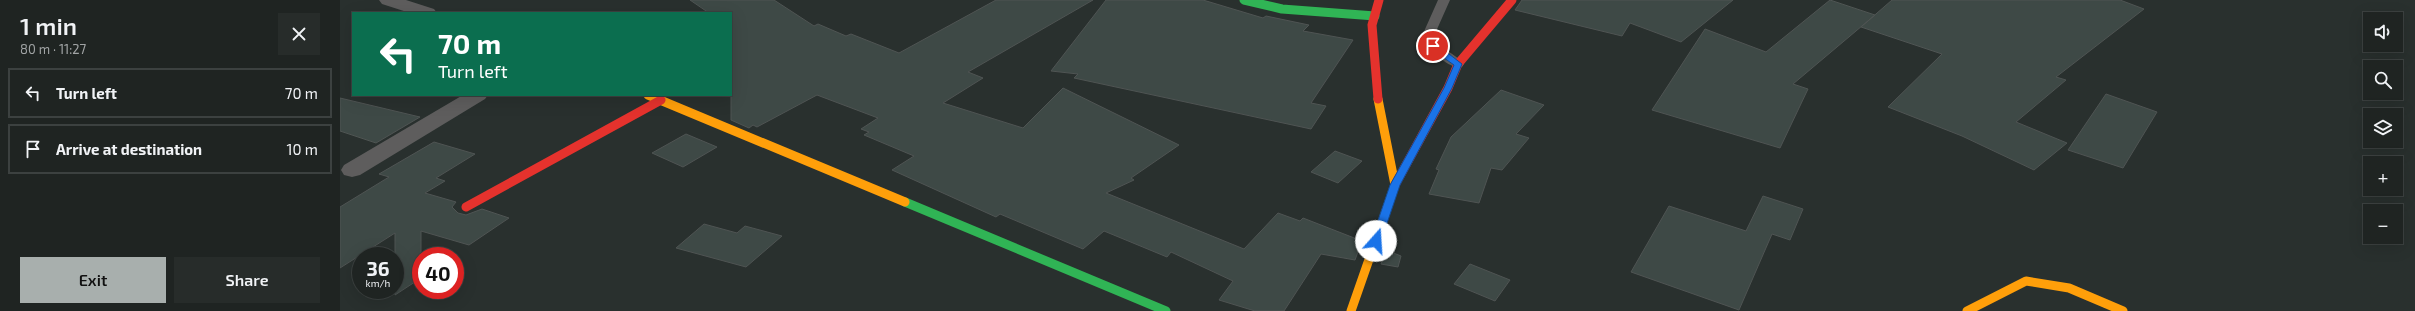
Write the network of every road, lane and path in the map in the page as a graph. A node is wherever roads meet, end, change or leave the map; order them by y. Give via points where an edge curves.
1 (388, 0) edge
2 (1244, 0) edge
3 (1379, 0) edge
4 (1444, 0) edge
5 (1512, 0) edge
6 (425, 12) edge
7 (1375, 16) junction
8 (1458, 64) junction
9 (476, 96) edge
10 (651, 96) edge
11 (661, 100) junction
12 (352, 170) dead end
13 (1395, 185) junction
14 (466, 208) dead end
15 (1166, 311) edge
16 (1351, 311) edge
17 (1967, 311) edge
18 (2123, 311) edge

1 - 6 street
2 - 7 street via 1282,9
3 - 7 street
4 - 8 lane via 1428,36 1433,46
5 - 8 street
7 - 13 street via 1372,25 1377,92
8 - 13 street via 1448,88
9 - 12 street
10 - 11 street
11 - 14 street
11 - 15 street
13 - 16 street
17 - 18 street via 2026,281 2069,288

